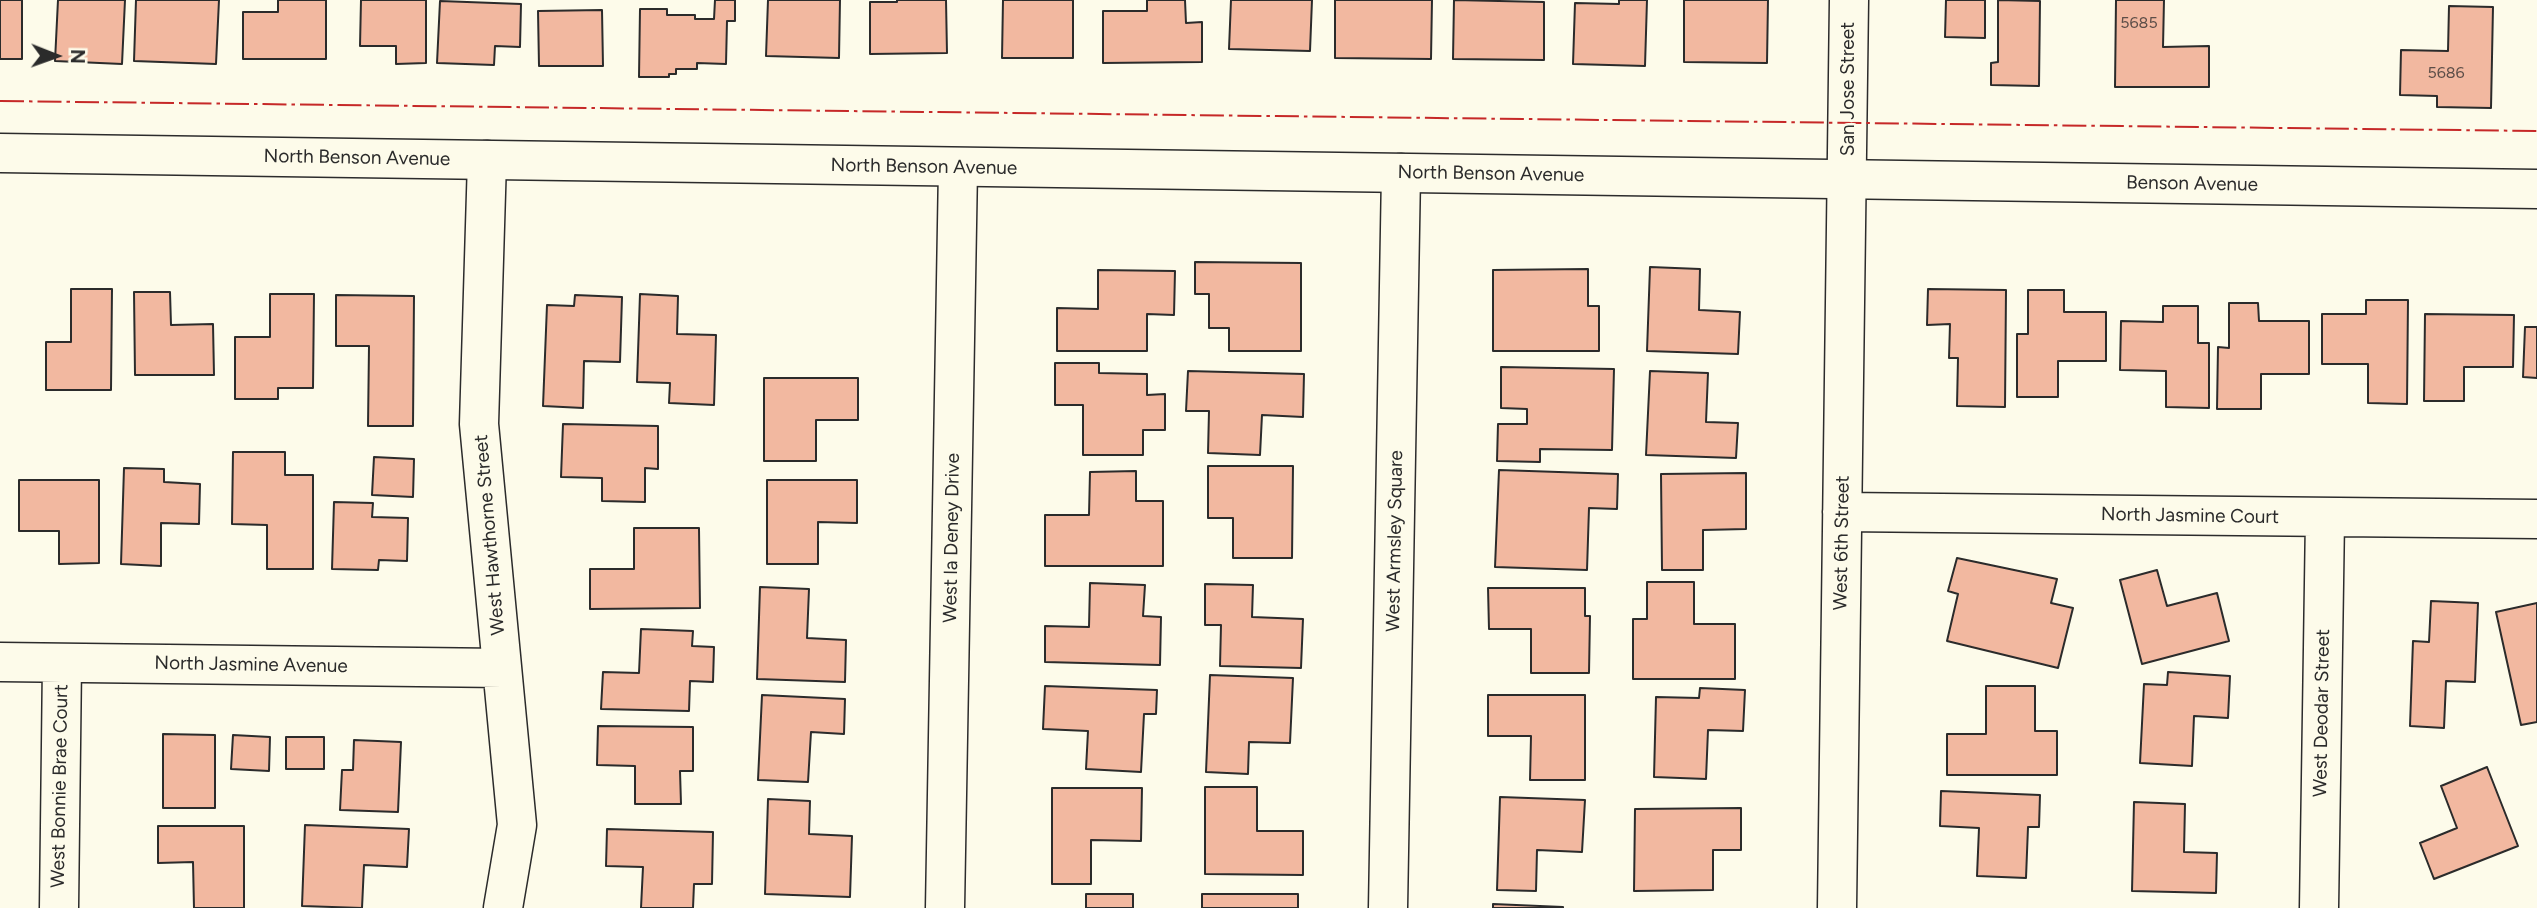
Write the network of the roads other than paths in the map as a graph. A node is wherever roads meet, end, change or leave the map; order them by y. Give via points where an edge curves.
1 (1849, 0) edge
2 (0, 153) edge
3 (487, 160) junction
4 (958, 168) junction
5 (1401, 173) junction
6 (1847, 178) junction
7 (2537, 189) edge
8 (1842, 512) junction
9 (2325, 518) junction
10 (2537, 519) edge
11 (0, 662) edge
12 (61, 663) junction
13 (502, 668) junction
14 (59, 908) edge
15 (503, 908) edge
16 (945, 908) edge
17 (1388, 908) edge
18 (1837, 908) edge
19 (2319, 908) edge

1 - 6 street, San Jose Street
2 - 3 street, North Benson Avenue
3 - 4 street, North Benson Avenue
3 - 13 street, West Hawthorne Street via 479,424
4 - 5 street, North Benson Avenue
4 - 16 street, West la Deney Drive
5 - 6 street, North Benson Avenue
5 - 17 street, West Armsley Square
6 - 7 street, Benson Avenue
6 - 8 street, West 6th Street
8 - 9 street, North Jasmine Court
8 - 18 street, West 6th Street
9 - 10 street, North Jasmine Court
9 - 19 street, West Deodar Street
11 - 12 street, North Jasmine Avenue
12 - 13 street, North Jasmine Avenue
12 - 14 street, West Bonnie Brae Court
13 - 15 street, West Hawthorne Street via 517,825

